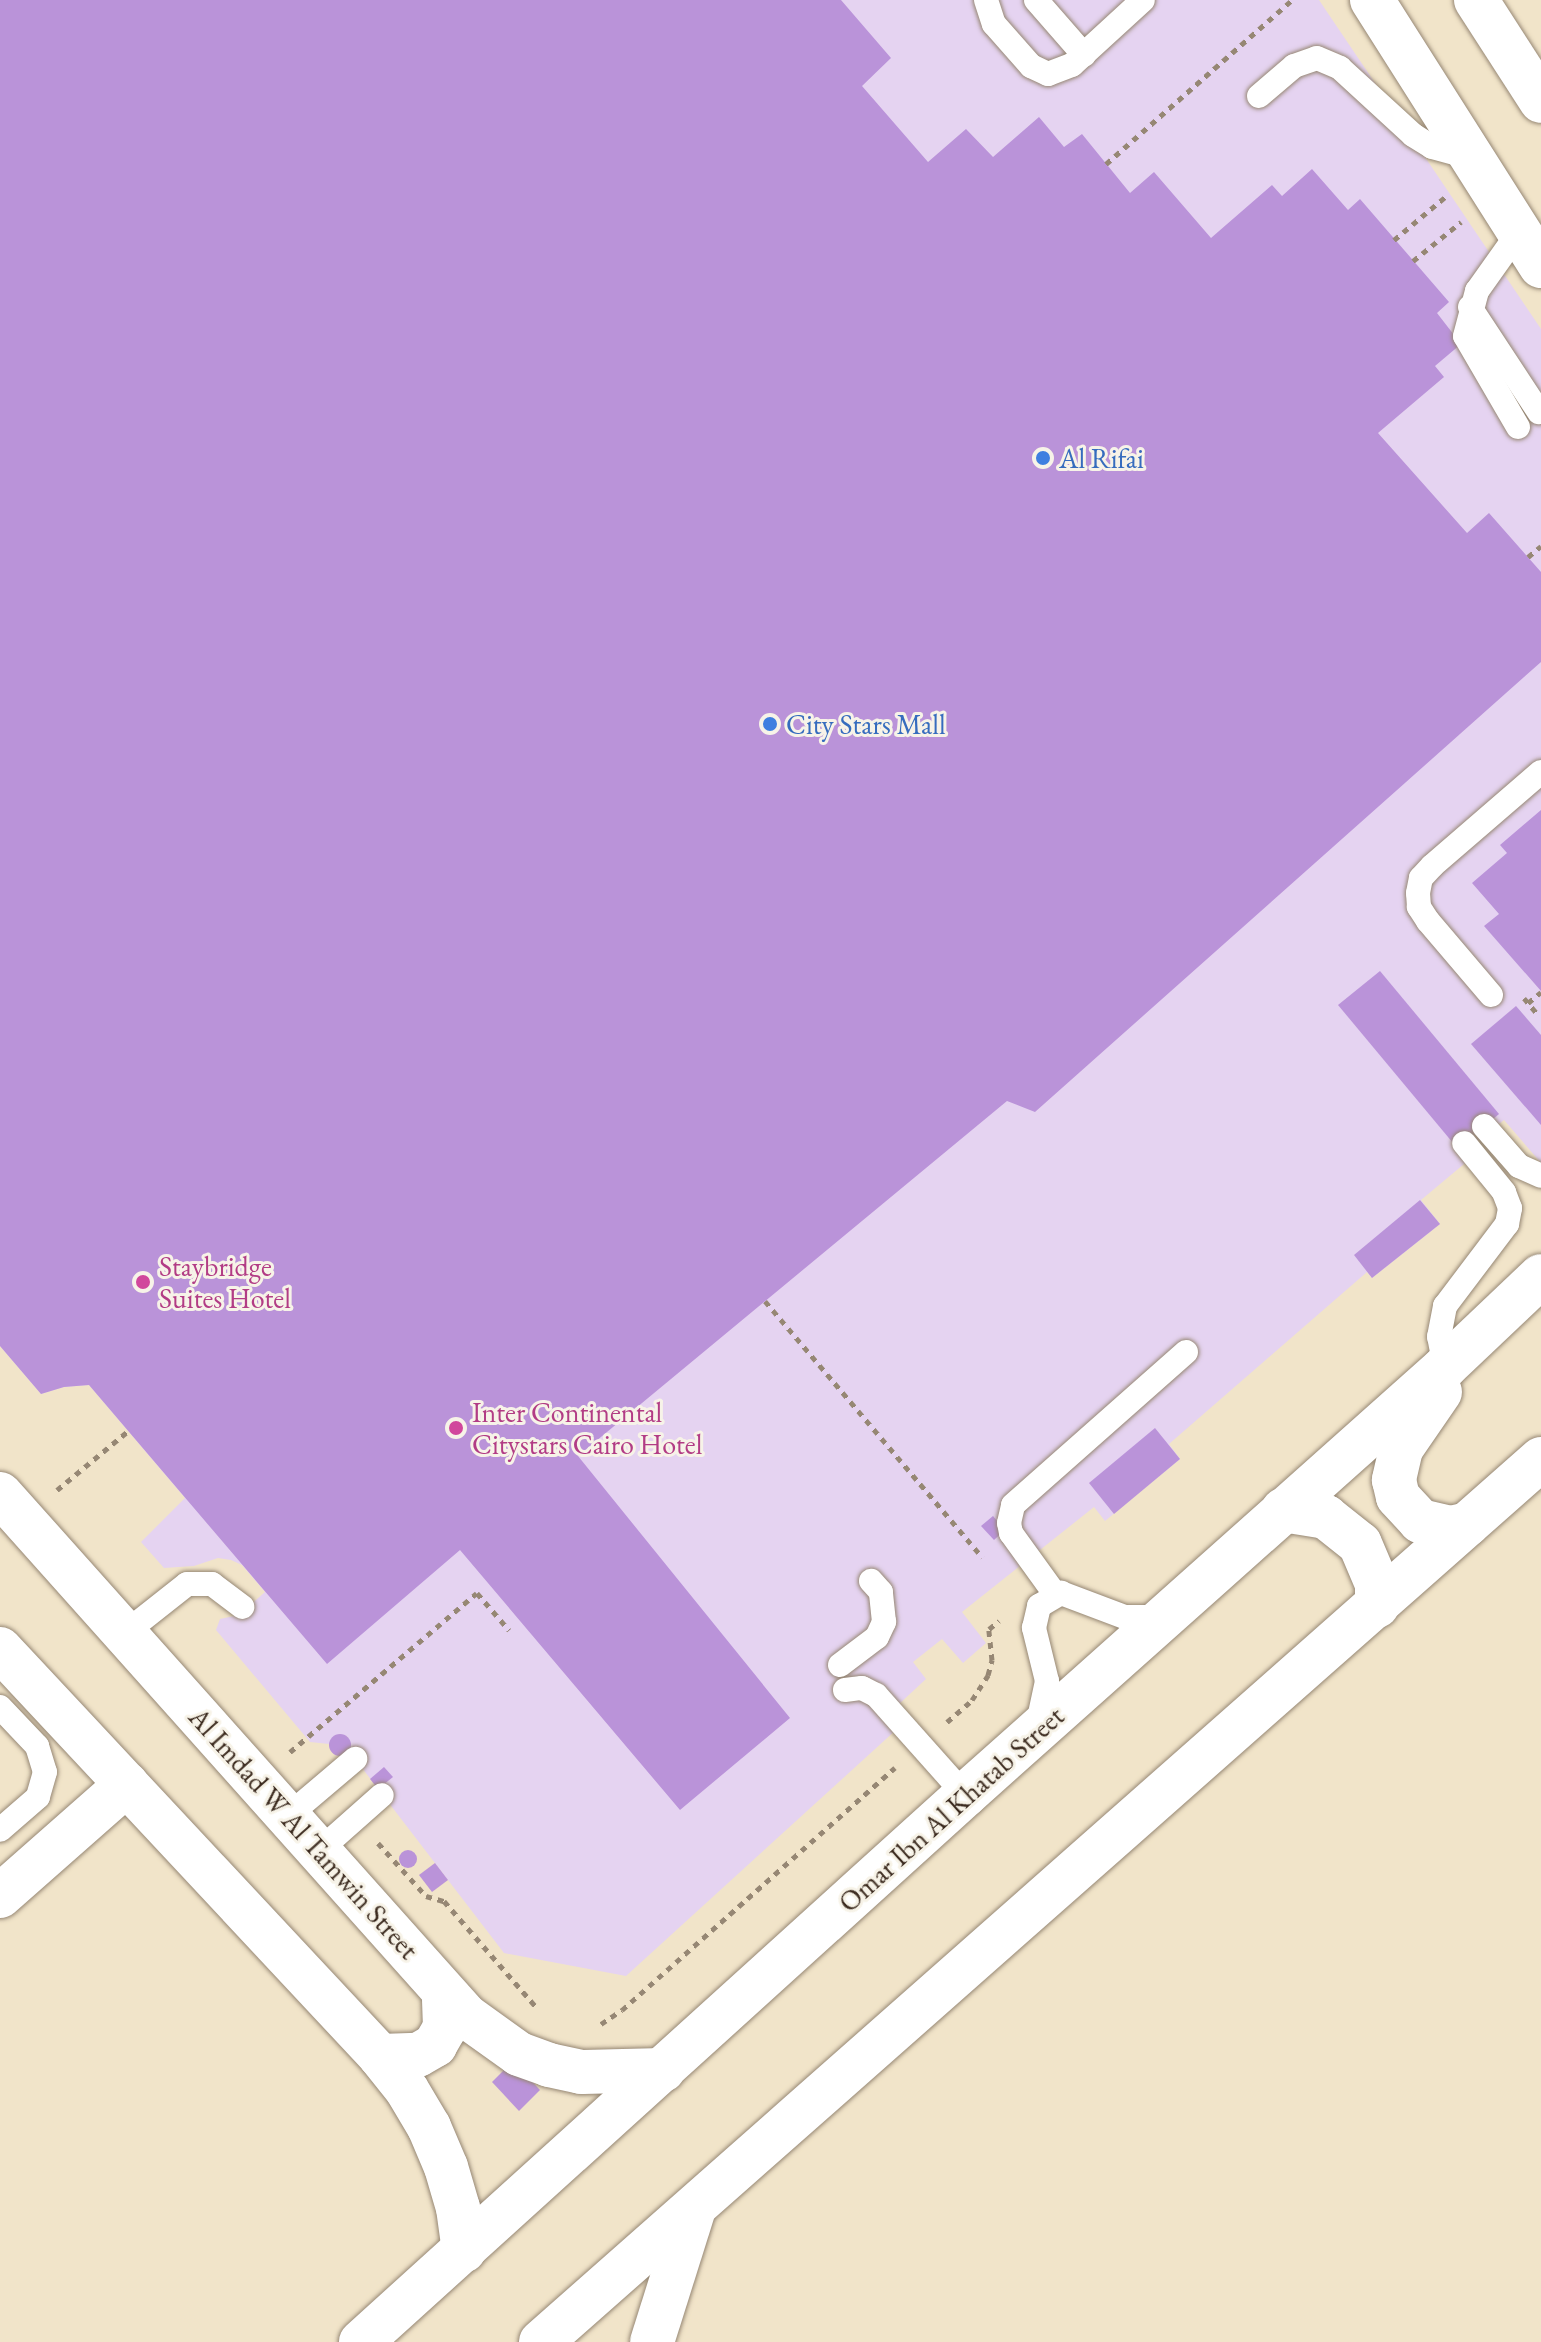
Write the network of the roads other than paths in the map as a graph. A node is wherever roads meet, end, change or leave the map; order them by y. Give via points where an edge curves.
1 (986, 0) edge
2 (1036, 0) edge
3 (1372, 0) edge
4 (1476, 0) edge
5 (1141, 1) edge
6 (1084, 55) junction
7 (1259, 96) dead end
8 (1541, 101) edge
9 (1483, 173) junction
10 (1530, 249) edge
11 (1470, 307) junction
12 (1539, 412) dead end
13 (1518, 427) dead end
14 (1541, 772) edge
15 (1491, 995) dead end
16 (1484, 1126) dead end
17 (1464, 1143) dead end
18 (1541, 1176) edge
19 (1541, 1276) edge
20 (1186, 1352) dead end
21 (1445, 1367) junction
22 (1541, 1459) edge
23 (12, 1506) edge
24 (1283, 1510) junction
25 (1468, 1524) junction
26 (871, 1581) dead end
27 (1055, 1594) junction
28 (1377, 1606) junction
29 (242, 1607) dead end
30 (1167, 1616) junction
31 (125, 1633) junction
32 (0, 1649) edge
33 (840, 1665) dead end
34 (845, 1690) dead end
35 (0, 1707) edge
36 (1032, 1735) junction
37 (355, 1759) dead end
38 (127, 1784) junction
39 (382, 1795) dead end
40 (965, 1795) junction
41 (289, 1815) junction
42 (0, 1830) edge
43 (321, 1849) junction
44 (0, 1896) edge
45 (444, 1992) junction
46 (380, 2056) junction
47 (663, 2070) junction
48 (694, 2209) junction
49 (464, 2251) junction
50 (361, 2342) edge
51 (541, 2342) edge
52 (652, 2342) edge

1 - 6 lane via 994,24 1039,71 1065,71
2 - 6 lane
3 - 9 street
4 - 8 street
5 - 6 lane
7 - 9 lane via 1294,66 1317,58 1340,68 1413,135
9 - 10 street
10 - 11 lane via 1490,270
11 - 12 lane
11 - 13 lane via 1465,336 1470,350
14 - 15 lane via 1421,878 1419,907
16 - 18 lane via 1519,1166
17 - 21 lane via 1504,1192 1510,1208 1507,1224 1445,1306 1439,1337
19 - 21 street, Omar Ibn Al Khatab Street
20 - 27 lane via 1013,1505 1011,1533
21 - 24 street, Omar Ibn Al Khatab Street
21 - 25 street via 1438,1396 1401,1449 1394,1480 1398,1497 1420,1521 1451,1528
22 - 25 street
23 - 31 street, Al Imdad W Al Tamwin Street
24 - 28 street via 1326,1517 1345,1528 1360,1544 1374,1574
24 - 30 street, Omar Ibn Al Khatab Street
25 - 28 street
26 - 33 lane via 881,1592 884,1622 877,1637
27 - 30 lane via 1075,1596 1125,1617
27 - 36 lane via 1028,1608 1047,1681
28 - 48 street
29 - 31 lane via 212,1584 187,1584
30 - 36 street, Omar Ibn Al Khatab Street
31 - 41 street, Al Imdad W Al Tamwin Street
32 - 38 street
34 - 40 lane via 870,1690
35 - 42 lane via 37,1746 45,1772 38,1797
36 - 40 street, Omar Ibn Al Khatab Street
37 - 41 lane
38 - 44 street
38 - 46 street
39 - 43 lane
40 - 47 street, Omar Ibn Al Khatab Street
41 - 43 street, Al Imdad W Al Tamwin Street
43 - 45 street, Al Imdad W Al Tamwin Street
45 - 46 street via 445,2028 435,2045 418,2055
45 - 47 street, Al Imdad W Al Tamwin Street via 491,2037 549,2065 581,2072
46 - 49 street via 407,2090 441,2154 458,2208
47 - 49 street, Omar Ibn Al Khatab Street
48 - 51 street
48 - 52 street
49 - 50 street, Omar Ibn Al Khatab Street

